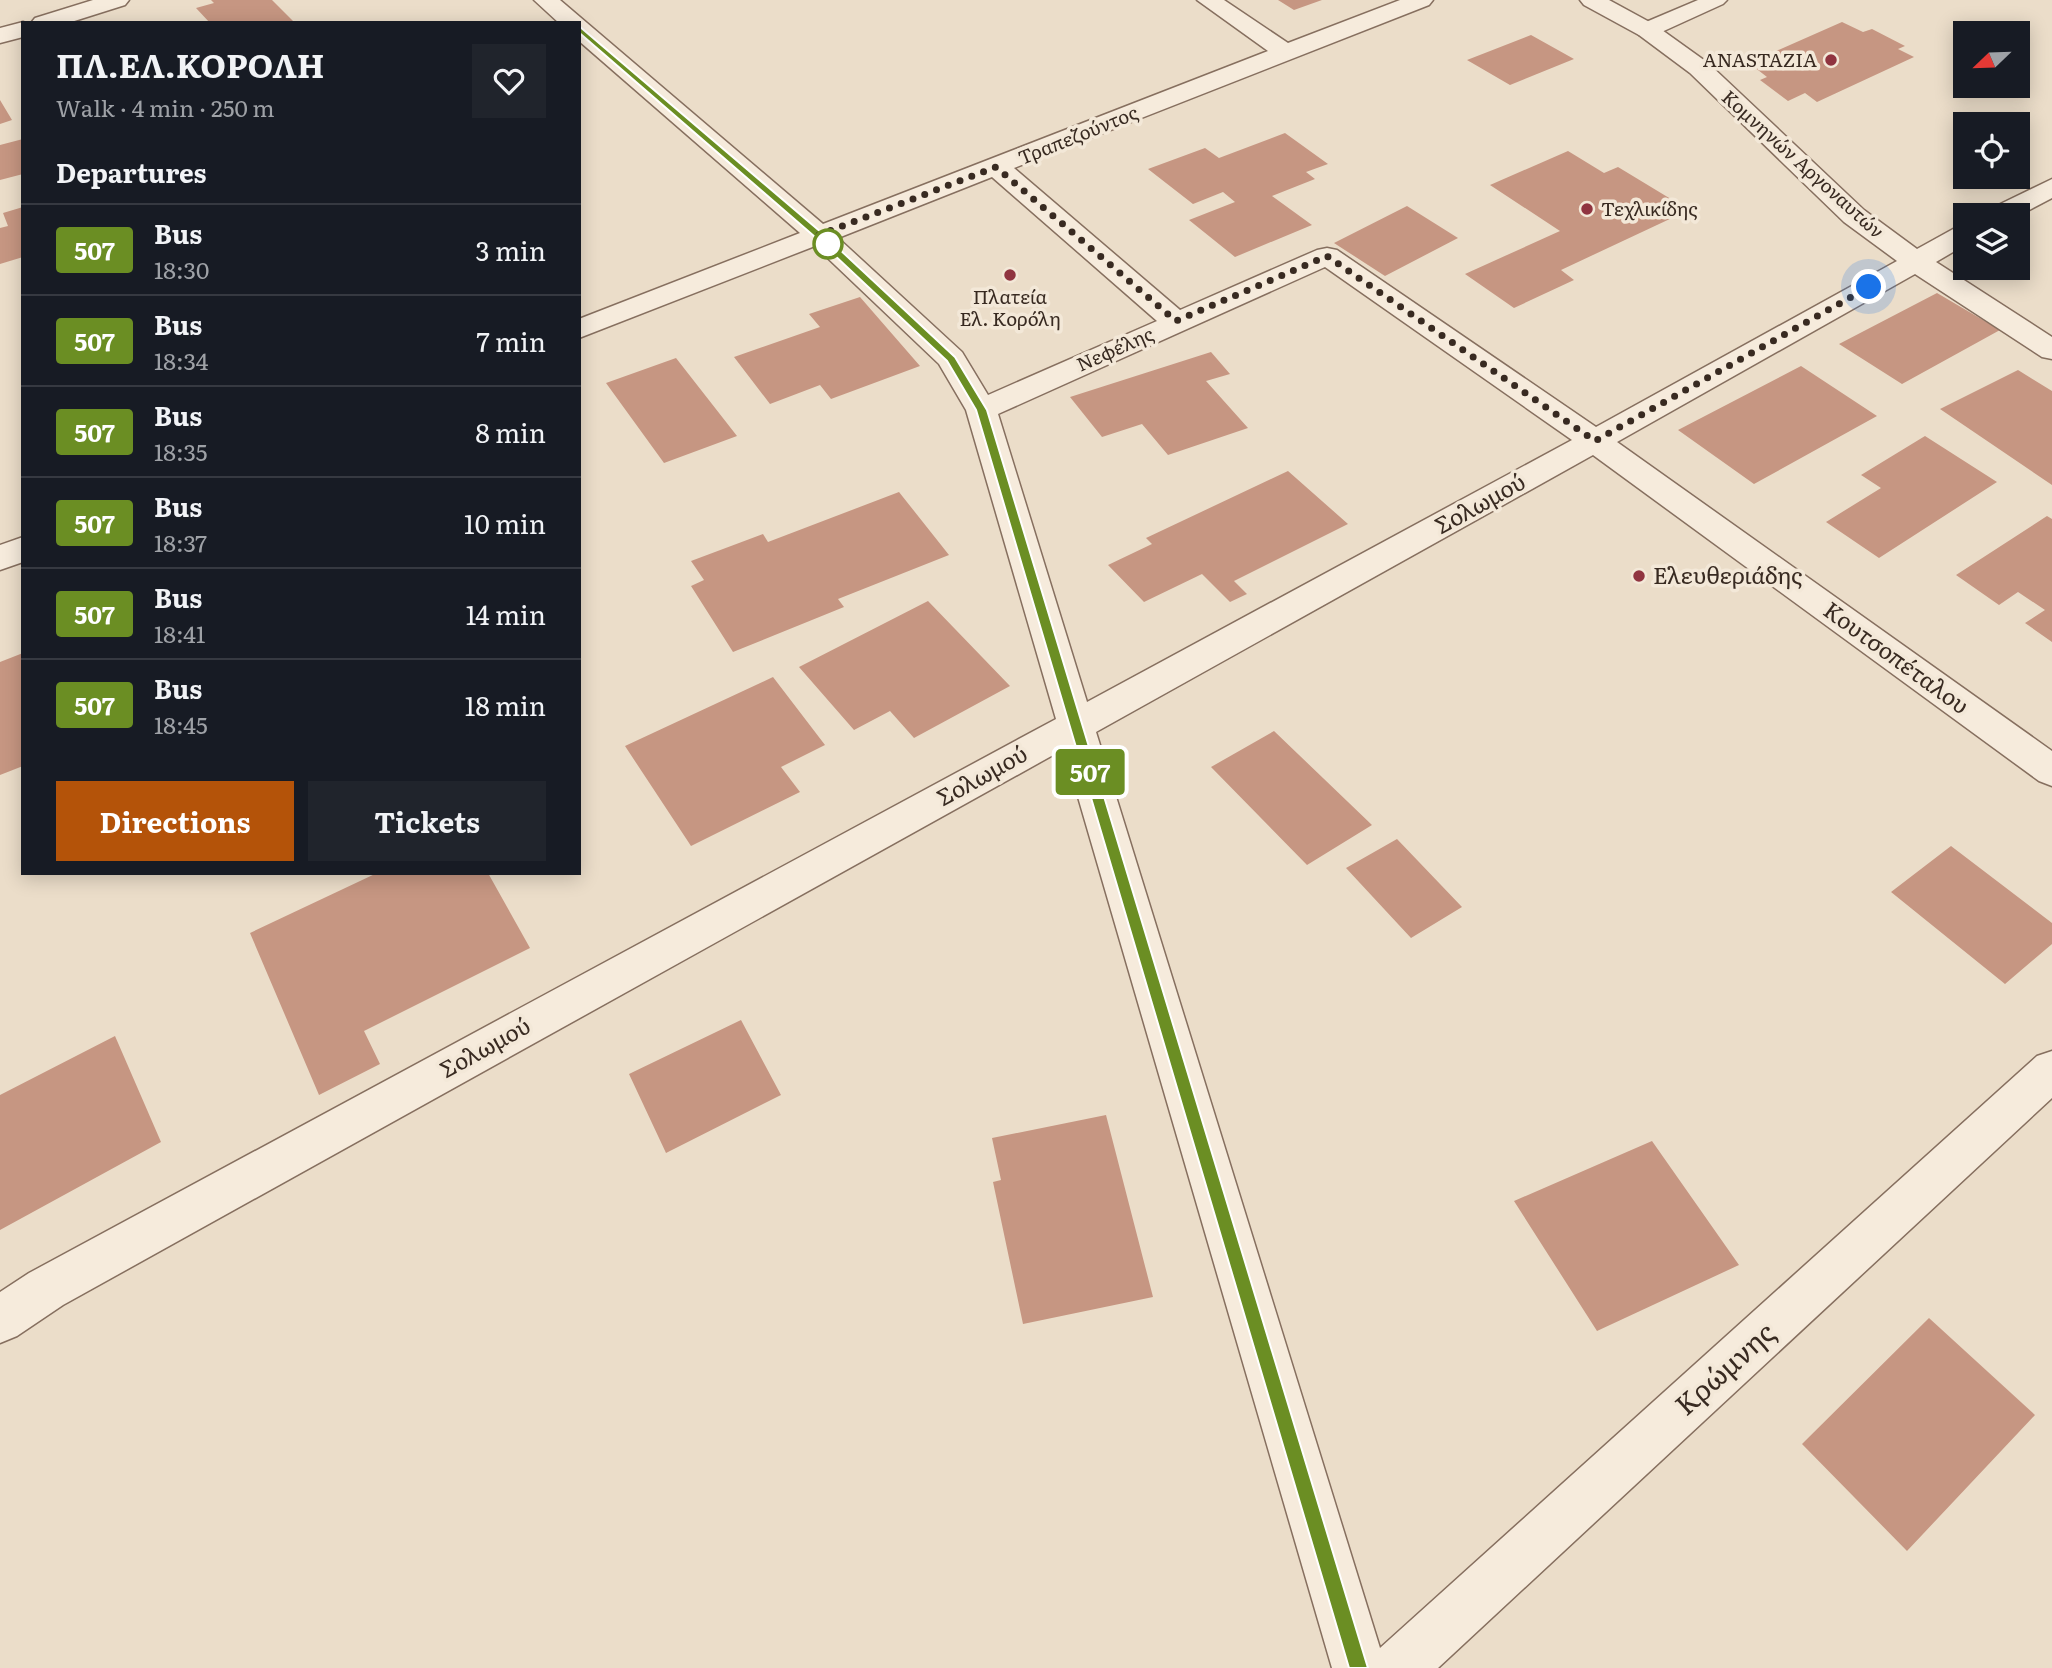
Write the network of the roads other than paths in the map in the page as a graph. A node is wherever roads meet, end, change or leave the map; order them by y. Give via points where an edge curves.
1 (117, 0) edge
2 (546, 0) edge
3 (1209, 0) edge
4 (1420, 0) edge
5 (1591, 0) edge
6 (1716, 0) edge
7 (49, 21) edge
8 (571, 21) edge
9 (21, 30) edge
10 (581, 30) edge
11 (1647, 30) junction
12 (0, 36) edge
13 (1285, 52) junction
14 (996, 167) junction
15 (2052, 187) edge
16 (2022, 203) edge
17 (819, 235) junction
18 (1953, 240) edge
19 (1327, 256) joint
20 (1915, 261) junction
21 (1176, 321) junction
22 (581, 329) edge
23 (2052, 350) edge
24 (981, 410) junction
25 (1595, 441) junction
26 (21, 550) edge
27 (0, 558) edge
28 (1076, 725) junction
29 (2052, 771) edge
30 (2052, 1070) edge
31 (0, 1319) edge
32 (1359, 1668) edge
33 (1398, 1668) edge

1 - 7 street
2 - 8 street
3 - 13 street
4 - 13 street, Τραπεζούντος
5 - 11 street, Κομνηνών Αργοναυτών
6 - 11 street
9 - 12 street
10 - 17 street
11 - 20 street, Κομνηνών Αργοναυτών via 1699,68 1854,216
13 - 14 street, Τραπεζούντος
14 - 17 street, Τραπεζούντος
14 - 21 street
15 - 16 street
17 - 22 street, Τραπεζούντος
17 - 24 street via 951,359
18 - 20 street, Σολωμού
19 - 21 street, Νεφέλης
19 - 25 street, Κουτσοπέταλου
20 - 23 street, Κομνηνών Αργοναυτών
20 - 25 street, Σολωμού
21 - 24 street, Νεφέλης
24 - 28 street
25 - 28 street, Σολωμού
25 - 29 street, Κουτσοπέταλου
26 - 27 street
28 - 31 street, Σολωμού via 69,1276
28 - 32 street
30 - 33 street, Κρώμνης

